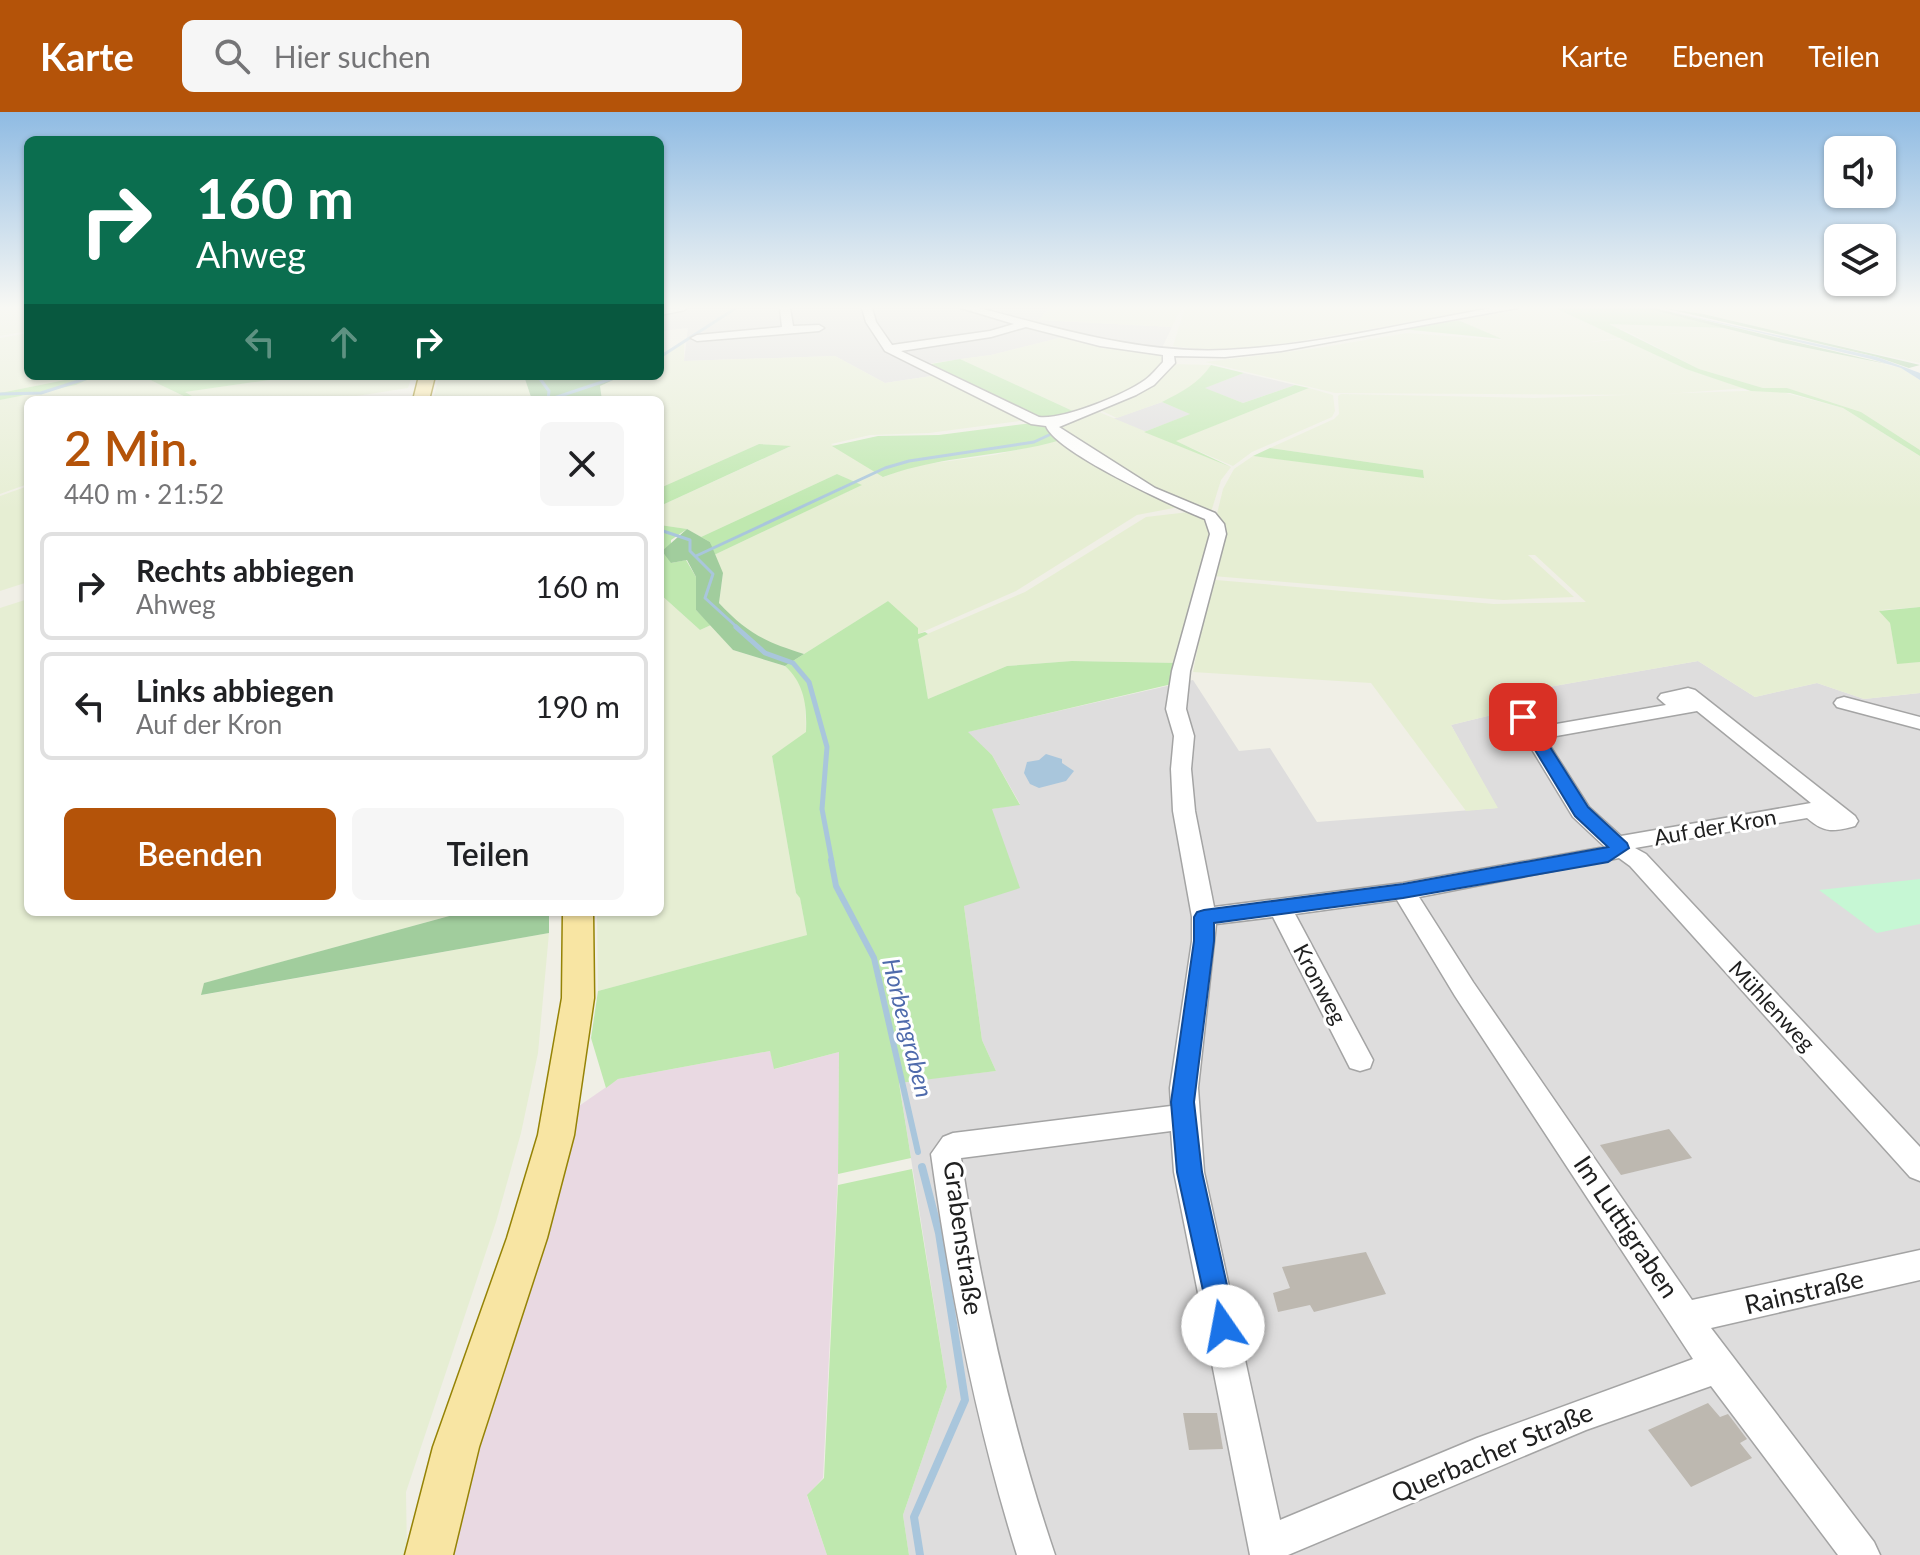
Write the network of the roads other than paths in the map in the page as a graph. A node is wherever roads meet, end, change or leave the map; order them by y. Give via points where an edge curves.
1 (943, 375) edge
2 (1155, 375) edge
3 (1054, 423) junction
4 (1512, 700) dead end
5 (1844, 703) dead end
6 (1920, 723) edge
7 (1534, 734) junction
8 (1620, 848) junction
9 (1403, 891) junction
10 (1280, 908) junction
11 (578, 916) edge
12 (1204, 917) junction
13 (1360, 1060) dead end
14 (1184, 1117) junction
15 (1920, 1168) edge
16 (1920, 1265) edge
17 (1687, 1317) junction
18 (1718, 1367) junction
19 (432, 1543) edge
20 (1268, 1549) edge
21 (1036, 1555) edge
22 (1861, 1555) edge

1 - 3 street via 1036,421
2 - 3 street via 1142,387
3 - 12 street, Querbacher Straße via 1052,428 1063,438 1150,491 1210,516 1216,524 1218,534 1181,671 1176,709 1184,736 1184,811
4 - 7 street
5 - 6 street
7 - 8 street via 1581,812
7 - 8 street, Auf der Kron via 1682,709 1668,698 1688,694 1820,809 1629,841
8 - 9 street, Auf der Kron via 1608,855
8 - 15 street, Mühlenweg via 1638,860
9 - 10 street, Auf der Kron
9 - 17 street, Im Luttigraben
10 - 12 street, Auf der Kron
10 - 13 street, Kronweg
11 - 19 main road via 578,998 556,1135 456,1447
12 - 14 street, Querbacher Straße
14 - 20 street, Querbacher Straße via 1189,1172
14 - 21 street, Grabenstraße via 953,1146 946,1154 984,1380
16 - 17 street, Rainstraße
17 - 18 street, Im Luttigraben
18 - 20 street, Querbacher Straße via 1477,1456
18 - 22 street, Im Luttigraben

